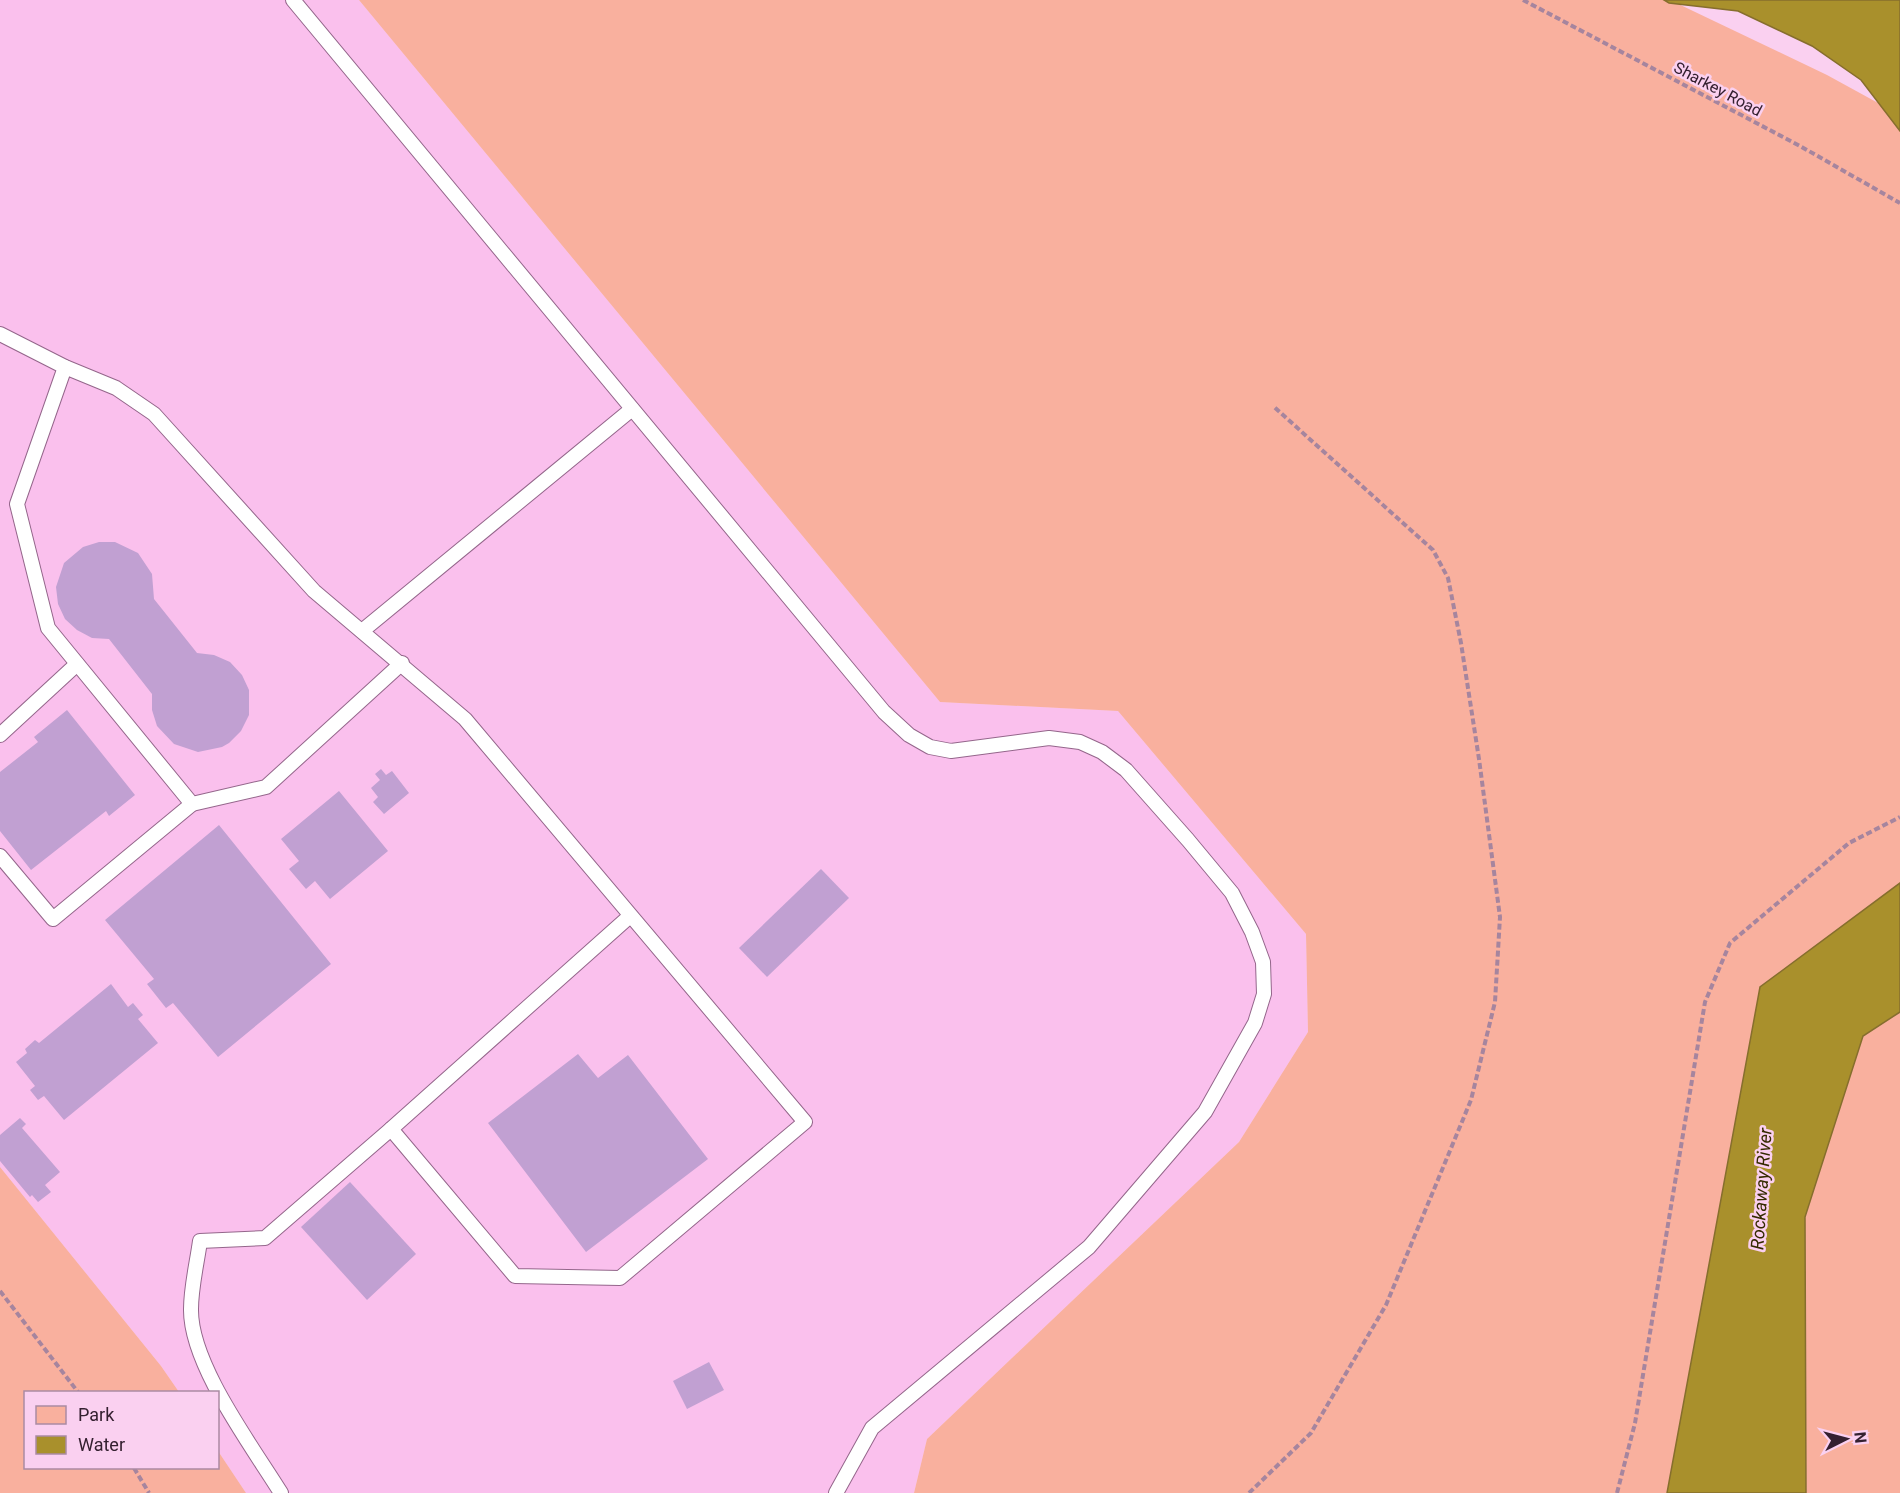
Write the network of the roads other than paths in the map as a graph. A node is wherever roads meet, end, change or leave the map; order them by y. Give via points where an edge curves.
1 (293, 0) edge
2 (0, 334) edge
3 (65, 367) junction
4 (632, 409) junction
5 (362, 631) junction
6 (402, 663) junction
7 (77, 664) junction
8 (0, 735) edge
9 (192, 804) junction
10 (0, 856) edge
11 (630, 916) junction
12 (391, 1129) junction
13 (218, 1391) edge
14 (219, 1392) edge
15 (281, 1493) edge
16 (836, 1493) edge

1 - 4 lane
2 - 3 lane
3 - 5 lane via 116,388 154,414 314,591
3 - 7 lane via 17,504 48,628
4 - 5 lane
4 - 16 lane via 884,712 909,735 930,747 951,751 1049,738 1080,742 1102,752 1126,770 1232,893 1263,962 1264,994 1255,1023 1205,1112 1089,1247 872,1428
5 - 6 lane
6 - 9 lane via 266,787
6 - 11 lane via 465,719
7 - 8 lane
7 - 9 lane
9 - 10 lane via 54,918
11 - 12 lane
11 - 12 lane via 804,1122 621,1278 515,1276
12 - 13 lane via 265,1238 200,1240 190,1310 198,1348
14 - 15 lane

